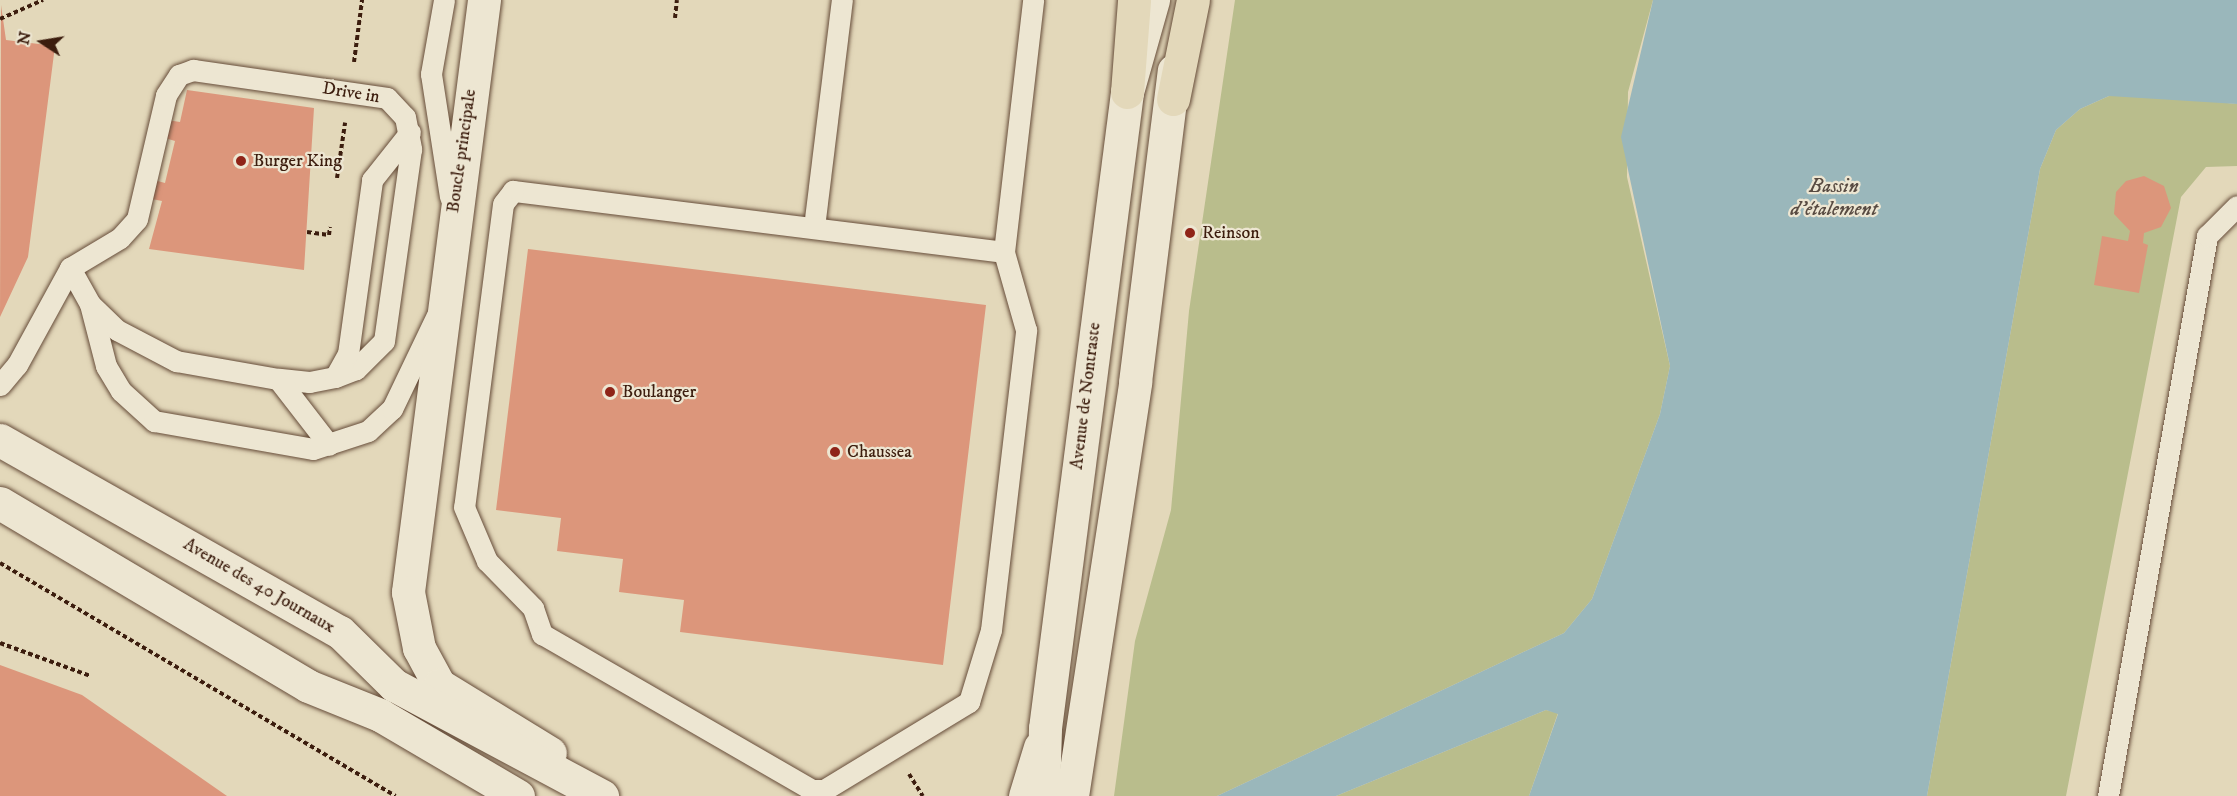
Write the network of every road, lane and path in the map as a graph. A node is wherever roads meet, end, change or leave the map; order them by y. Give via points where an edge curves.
1 (43, 0) edge
2 (362, 0) edge
3 (444, 0) edge
4 (496, 0) edge
5 (677, 0) edge
6 (1033, 0) edge
7 (1134, 0) edge
8 (1153, 0) edge
9 (1176, 0) edge
10 (1193, 0) edge
11 (837, 5) edge
12 (482, 15) edge
13 (675, 18) dead end
14 (0, 19) edge
15 (1127, 92) junction
16 (350, 93) junction
17 (1173, 99) junction
18 (410, 132) junction
19 (336, 188) dead end
20 (2237, 206) edge
21 (453, 218) junction
22 (331, 223) dead end
23 (814, 227) junction
24 (307, 232) dead end
25 (1004, 252) junction
26 (70, 268) junction
27 (442, 303) junction
28 (90, 304) junction
29 (335, 377) junction
30 (278, 379) junction
31 (0, 385) edge
32 (0, 440) edge
33 (329, 445) junction
34 (0, 503) edge
35 (0, 563) edge
36 (0, 643) edge
37 (90, 676) dead end
38 (1045, 728) junction
39 (396, 796) edge
40 (518, 796) edge
41 (602, 796) edge
42 (617, 796) edge
43 (1025, 796) edge
44 (1043, 796) edge
45 (1072, 796) edge
46 (2108, 796) edge

1 - 14 path
2 - 16 path
3 - 21 lane via 431,74
4 - 12 lane
5 - 13 path
6 - 25 lane
7 - 15 highway
8 - 15 street, Avenue de Nontraste
9 - 17 street
10 - 17 highway
11 - 23 lane
12 - 21 street, Boucle principale
15 - 38 street, Avenue de Nontraste
16 - 18 lane, Drive in via 387,98
16 - 19 path
16 - 26 lane, Drive in via 193,70 179,75 166,95 137,219 120,238
17 - 45 street
18 - 29 lane via 372,180 348,354
18 - 29 lane via 388,329 374,354
20 - 46 lane via 2207,236
21 - 27 street, Boucle principale
22 - 24 path via 329,235
23 - 25 lane
23 - 25 lane via 513,191 503,204 464,507 487,561 533,608 542,634 812,789 824,790 969,702 991,630 1026,330
26 - 28 lane
26 - 31 lane via 17,365
27 - 33 lane via 392,409 368,431
27 - 42 street, Boucle principale via 407,565 419,648 439,685
28 - 30 lane via 117,330 176,361
28 - 33 lane via 106,366 121,391 154,421 313,449
29 - 30 lane via 309,382
30 - 33 lane
32 - 41 street, Avenue des 40 Journaux via 340,633 394,686
34 - 40 street via 308,686 380,715
35 - 39 path
36 - 37 path
38 - 43 street
38 - 44 street, Avenue de Nontraste

